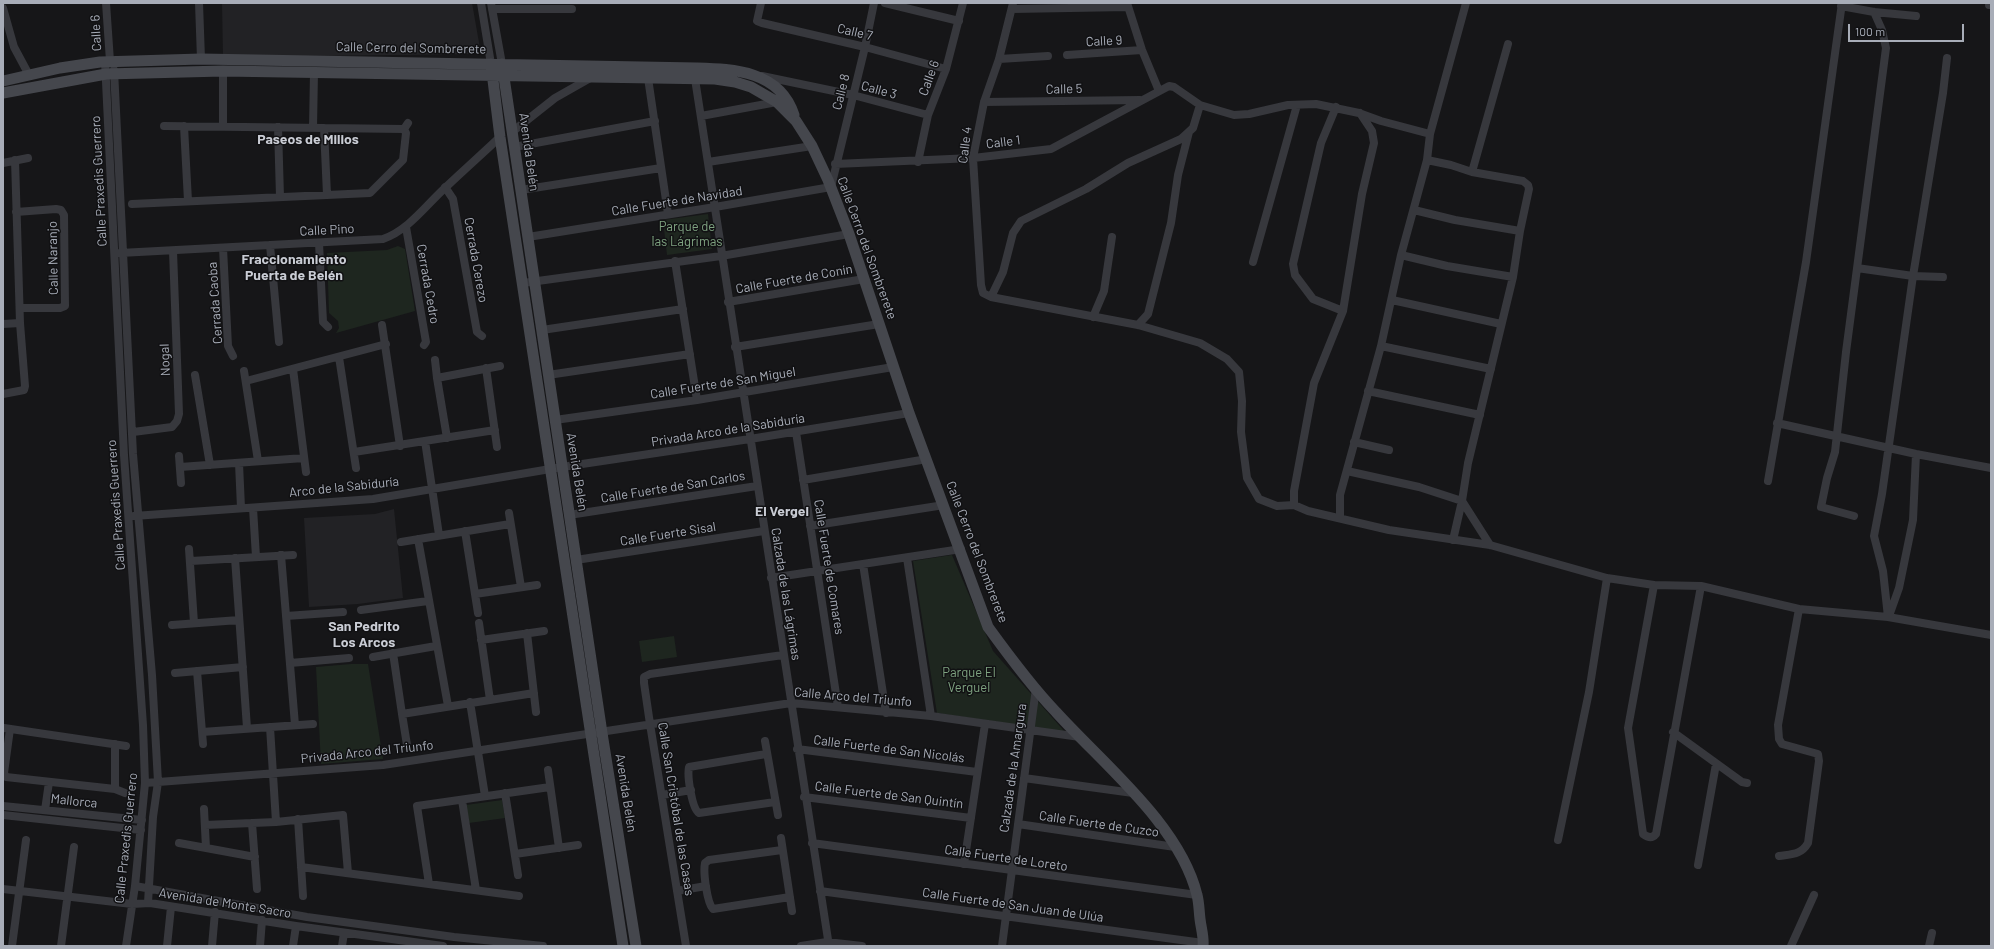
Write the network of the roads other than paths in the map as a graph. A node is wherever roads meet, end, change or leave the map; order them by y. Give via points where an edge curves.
1 (106, 3) edge
2 (199, 3) edge
3 (481, 3) edge
4 (761, 3) edge
5 (874, 3) edge
6 (885, 3) edge
7 (963, 3) edge
8 (1466, 3) edge
9 (1127, 5) edge
10 (1845, 5) edge
11 (491, 6) edge
12 (537, 6) edge
13 (1013, 6) edge
14 (3, 8) edge
15 (572, 9) dead end
16 (1874, 12) junction
17 (1916, 16) dead end
18 (959, 21) junction
19 (1508, 44) dead end
20 (865, 47) junction
21 (1142, 50) junction
22 (1067, 55) dead end
23 (1048, 56) dead end
24 (1947, 58) dead end
25 (201, 59) junction
26 (999, 59) junction
27 (110, 61) junction
28 (497, 64) junction
29 (946, 69) junction
30 (223, 71) junction
31 (314, 72) junction
32 (110, 74) junction
33 (753, 74) junction
34 (29, 75) junction
35 (498, 76) junction
36 (592, 77) junction
37 (648, 78) junction
38 (695, 79) junction
39 (3, 81) edge
40 (1159, 92) junction
41 (3, 94) edge
42 (853, 95) junction
43 (1143, 100) junction
44 (777, 102) junction
45 (984, 102) junction
46 (1200, 105) junction
47 (1297, 105) junction
48 (1336, 107) junction
49 (1359, 113) junction
50 (928, 115) junction
51 (701, 116) junction
52 (655, 121) junction
53 (796, 121) junction
54 (164, 126) dead end
55 (184, 126) junction
56 (223, 126) junction
57 (278, 127) junction
58 (313, 128) junction
59 (324, 128) junction
60 (512, 132) junction
61 (1189, 132) junction
62 (1430, 134) junction
63 (500, 137) junction
64 (514, 146) junction
65 (812, 146) junction
66 (28, 158) dead end
67 (973, 158) junction
68 (15, 160) junction
69 (1427, 160) junction
70 (708, 162) junction
71 (918, 162) junction
72 (3, 163) edge
73 (835, 164) junction
74 (661, 168) junction
75 (1472, 172) junction
76 (445, 187) junction
77 (831, 187) junction
78 (521, 190) junction
79 (328, 195) junction
80 (280, 196) junction
81 (188, 201) junction
82 (132, 204) dead end
83 (715, 207) junction
84 (1414, 210) junction
85 (16, 212) junction
86 (668, 214) junction
87 (406, 227) junction
88 (1520, 231) junction
89 (849, 234) junction
90 (528, 237) junction
91 (1112, 237) dead end
92 (319, 243) junction
93 (270, 244) junction
94 (223, 248) junction
95 (173, 251) junction
96 (119, 252) junction
97 (1401, 255) junction
98 (721, 256) junction
99 (675, 261) junction
100 (1253, 262) dead end
101 (1857, 268) junction
102 (1913, 276) junction
103 (1513, 277) junction
104 (1943, 277) dead end
105 (864, 279) junction
106 (534, 281) junction
107 (523, 283) junction
108 (987, 295) junction
109 (1392, 300) junction
110 (728, 302) junction
111 (20, 308) junction
112 (683, 309) junction
113 (1343, 310) junction
114 (1093, 317) junction
115 (20, 323) junction
116 (3, 324) edge
117 (879, 324) junction
118 (1501, 324) junction
119 (382, 325) dead end
120 (1138, 325) junction
121 (328, 327) dead end
122 (542, 330) junction
123 (482, 336) dead end
124 (278, 342) dead end
125 (386, 344) junction
126 (424, 345) dead end
127 (1381, 346) junction
128 (735, 347) junction
129 (690, 354) junction
130 (233, 356) dead end
131 (339, 357) junction
132 (435, 360) dead end
133 (500, 366) dead end
134 (486, 368) junction
135 (894, 368) junction
136 (293, 369) junction
137 (1491, 369) junction
138 (244, 371) dead end
139 (548, 375) junction
140 (195, 376) dead end
141 (438, 378) junction
142 (246, 381) junction
143 (1368, 391) junction
144 (742, 392) junction
145 (3, 394) edge
146 (697, 400) junction
147 (909, 413) junction
148 (1480, 415) junction
149 (555, 420) junction
150 (1777, 423) junction
151 (495, 430) junction
152 (133, 432) junction
153 (796, 432) junction
154 (1836, 436) junction
155 (446, 438) junction
156 (750, 439) junction
157 (425, 441) junction
158 (1354, 442) junction
159 (400, 446) junction
160 (497, 447) dead end
161 (1889, 448) junction
162 (1389, 450) dead end
163 (354, 452) junction
164 (1916, 454) junction
165 (179, 456) dead end
166 (304, 458) junction
167 (927, 459) junction
168 (258, 461) junction
169 (239, 463) junction
170 (210, 465) junction
171 (180, 467) junction
172 (562, 467) junction
173 (356, 468) dead end
174 (1991, 468) edge
175 (550, 469) junction
176 (1347, 471) junction
177 (306, 472) dead end
178 (803, 480) junction
179 (1768, 481) dead end
180 (181, 483) dead end
181 (757, 486) junction
182 (433, 488) junction
183 (1462, 501) junction
184 (944, 505) junction
185 (1294, 505) junction
186 (241, 508) junction
187 (253, 508) junction
188 (509, 513) dead end
189 (139, 515) junction
190 (570, 515) junction
191 (1854, 516) dead end
192 (128, 517) junction
193 (1340, 517) junction
194 (510, 524) junction
195 (810, 526) junction
196 (465, 530) junction
197 (764, 531) junction
198 (439, 535) junction
199 (418, 539) junction
200 (1453, 540) junction
201 (401, 542) dead end
202 (1490, 544) junction
203 (189, 549) dead end
204 (961, 549) junction
205 (281, 555) junction
206 (293, 555) dead end
207 (256, 557) junction
208 (235, 558) junction
209 (907, 558) junction
210 (576, 560) junction
211 (191, 561) junction
212 (863, 564) junction
213 (817, 571) junction
214 (771, 578) junction
215 (1607, 578) junction
216 (537, 584) dead end
217 (1654, 585) junction
218 (1701, 586) junction
219 (521, 587) junction
220 (475, 594) junction
221 (428, 601) junction
222 (1799, 609) junction
223 (361, 610) dead end
224 (343, 612) dead end
225 (478, 613) dead end
226 (286, 616) junction
227 (1888, 617) junction
228 (239, 620) junction
229 (194, 623) junction
230 (479, 623) dead end
231 (172, 625) dead end
232 (544, 631) dead end
233 (527, 633) junction
234 (1991, 635) edge
235 (481, 640) junction
236 (436, 646) junction
237 (392, 653) junction
238 (783, 655) junction
239 (349, 658) dead end
240 (373, 658) dead end
241 (290, 663) junction
242 (243, 667) junction
243 (197, 671) junction
244 (175, 672) dead end
245 (1036, 688) junction
246 (534, 693) junction
247 (490, 700) junction
248 (470, 702) junction
249 (790, 703) junction
250 (448, 706) junction
251 (838, 707) junction
252 (536, 712) dead end
253 (886, 713) junction
254 (402, 714) junction
255 (931, 716) junction
256 (313, 724) dead end
257 (650, 724) junction
258 (985, 724) junction
259 (295, 725) junction
260 (270, 726) junction
261 (247, 728) junction
262 (1031, 730) junction
263 (202, 732) junction
264 (1673, 732) junction
265 (596, 734) junction
266 (1080, 737) junction
267 (765, 741) dead end
268 (115, 744) junction
269 (203, 744) dead end
270 (407, 744) dead end
271 (126, 746) dead end
272 (797, 749) junction
273 (477, 751) junction
274 (766, 754) junction
275 (1716, 764) junction
276 (548, 770) dead end
277 (977, 772) junction
278 (272, 773) junction
279 (1024, 778) junction
280 (49, 782) junction
281 (158, 782) junction
282 (1748, 783) dead end
283 (145, 784) junction
284 (550, 787) junction
285 (114, 789) junction
286 (691, 790) junction
287 (125, 793) dead end
288 (505, 793) junction
289 (1133, 793) junction
290 (662, 795) junction
291 (485, 796) junction
292 (804, 797) junction
293 (462, 800) junction
294 (775, 802) junction
295 (3, 806) edge
296 (204, 809) dead end
297 (45, 810) junction
298 (73, 813) junction
299 (3, 815) edge
300 (778, 815) dead end
301 (971, 818) junction
302 (142, 820) junction
303 (298, 820) junction
304 (72, 822) junction
305 (276, 822) junction
306 (252, 823) junction
307 (1018, 824) junction
308 (205, 825) junction
309 (141, 830) junction
310 (781, 838) dead end
311 (26, 840) dead end
312 (1558, 840) dead end
313 (179, 843) dead end
314 (812, 844) junction
315 (578, 845) dead end
316 (74, 847) dead end
317 (1175, 847) junction
318 (206, 848) junction
319 (560, 848) junction
320 (782, 850) junction
321 (515, 854) junction
322 (1779, 856) dead end
323 (255, 857) junction
324 (964, 864) junction
325 (1698, 864) dead end
326 (301, 867) junction
327 (1012, 870) junction
328 (348, 873) junction
329 (518, 875) dead end
330 (429, 884) junction
331 (135, 886) junction
332 (706, 886) junction
333 (150, 887) junction
334 (3, 889) edge
335 (257, 889) dead end
336 (476, 890) junction
337 (677, 891) junction
338 (820, 891) junction
339 (19, 892) junction
340 (1198, 895) junction
341 (1814, 895) dead end
342 (303, 896) dead end
343 (519, 896) dead end
344 (67, 897) junction
345 (790, 897) junction
346 (148, 903) junction
347 (132, 904) junction
348 (171, 906) junction
349 (792, 911) dead end
350 (215, 912) junction
351 (1006, 916) junction
352 (262, 920) junction
353 (296, 926) junction
354 (344, 933) junction
355 (1932, 933) dead end
356 (390, 942) edge
357 (828, 944) edge
358 (1203, 945) edge
359 (12, 946) edge
360 (61, 946) edge
361 (126, 946) edge
362 (167, 946) edge
363 (212, 946) edge
364 (260, 946) edge
365 (293, 946) edge
366 (342, 946) edge
367 (439, 946) edge
368 (542, 946) edge
369 (623, 946) edge
370 (636, 946) edge
371 (686, 946) edge
372 (801, 946) edge
373 (862, 946) edge
374 (1002, 946) edge
375 (1791, 946) edge
376 (1928, 946) edge

1 - 27 street, Calle 6
2 - 25 street
3 - 28 street, Avenida Belén
4 - 20 street, Calle 7 via 757,21
5 - 20 street, Calle 8
6 - 18 street
7 - 18 street, Calle 6
8 - 62 street
9 - 13 street
9 - 21 street
10 - 16 street
10 - 150 street via 1806,262
11 - 12 street
11 - 28 street, Avenida Belén
12 - 15 street
13 - 26 street, Calle 4
14 - 34 street via 14,47
16 - 17 street
16 - 101 street via 1886,48
18 - 29 street, Calle 6
19 - 75 street
20 - 29 street, Calle 7
20 - 42 street, Calle 8
21 - 22 street, Calle 9
21 - 40 street
23 - 26 street
24 - 102 street
25 - 27 main road, Calle Cerro del Sombrerete
25 - 28 main road, Calle Cerro del Sombrerete
26 - 45 street, Calle 4
27 - 32 street, Calle Praxedis Guerrero
27 - 34 main road, Calle Cerro del Sombrerete
28 - 33 main road, Calle Cerro del Sombrerete via 697,68 735,70
28 - 35 main road, Avenida Belén
29 - 50 street, Calle 6
30 - 31 main road, Calle Cerro del Sombrerete
30 - 32 main road, Calle Cerro del Sombrerete
30 - 56 street
31 - 35 main road, Calle Cerro del Sombrerete
31 - 58 street
32 - 41 main road, Calle Cerro del Sombrerete
32 - 96 street, Calle Praxedis Guerrero
33 - 42 street, Calle 3
33 - 53 main road, Calle Cerro del Sombrerete via 770,83 785,98
34 - 39 main road, Calle Cerro del Sombrerete
35 - 36 main road, Calle Cerro del Sombrerete
35 - 60 main road, Avenida Belén
35 - 63 main road, Avenida Belén
36 - 37 main road, Calle Cerro del Sombrerete
36 - 60 street via 555,98
37 - 38 main road, Calle Cerro del Sombrerete
37 - 52 street
38 - 44 main road, Calle Cerro del Sombrerete via 735,82 751,87
38 - 51 street, Calzada de las Lágrimas
40 - 43 street, Calle 1
40 - 46 street, Calle 1 via 1169,86 1174,87
42 - 50 street, Calle 3
42 - 73 street, Calle 8
43 - 45 street, Calle 5
43 - 67 street, Calle 1 via 1051,149
44 - 51 street
44 - 53 main road, Calle Cerro del Sombrerete
45 - 67 street, Calle 4
46 - 47 street via 1234,115
46 - 61 street via 1193,128
47 - 48 street
47 - 100 street
48 - 49 street
48 - 113 street via 1321,143 1293,264 1295,275 1313,299
49 - 62 street via 1381,122
49 - 113 street via 1372,131 1374,142 1362,194
50 - 71 street, Calle 6
51 - 70 street, Calzada de las Lágrimas
52 - 64 street
52 - 74 street
53 - 65 main road, Calle Cerro del Sombrerete
54 - 55 street
55 - 56 street
55 - 81 street
56 - 57 street
57 - 58 street
57 - 80 street
58 - 59 street
59 - 79 street
59 - 79 street via 406,126 403,160 374,191 366,194
60 - 64 main road, Avenida Belén
61 - 108 street via 1181,139 1128,163 1086,189 1021,221 1013,233 998,285
61 - 120 street via 1178,175 1171,223 1148,314
62 - 69 street
63 - 76 street, Calle Pino
63 - 107 main road, Avenida Belén
64 - 78 main road, Avenida Belén
65 - 70 street
65 - 77 main road, Calle Cerro del Sombrerete
66 - 68 street
67 - 71 street, Calle 1
67 - 108 street, Calle 4 via 980,285
68 - 72 street
68 - 85 street
69 - 75 street
69 - 84 street
70 - 83 street, Calzada de las Lágrimas
71 - 73 street, Calle 1
73 - 77 street, Calle 8
74 - 78 street
74 - 86 street
75 - 88 street via 1522,181 1528,185
76 - 87 street, Calle Pino
76 - 123 street, Cerrada Cerezo via 453,199 476,332
77 - 83 street, Calle Fuerte de Navidad
77 - 89 main road, Calle Cerro del Sombrerete
78 - 90 main road, Avenida Belén
79 - 80 street
80 - 81 street
81 - 82 street
83 - 86 street, Calle Fuerte de Navidad
83 - 98 street, Calzada de las Lágrimas
84 - 88 street
84 - 97 street
85 - 111 street
85 - 111 street, Calle Naranjo via 56,209 61,210 64,215 65,306
86 - 90 street, Calle Fuerte de Navidad
87 - 92 street, Calle Pino via 394,236 383,239
87 - 126 street, Cerrada Cedro via 426,342
88 - 103 street
89 - 98 street
89 - 105 main road, Calle Cerro del Sombrerete
90 - 106 main road, Avenida Belén
91 - 114 street via 1104,291
92 - 93 street, Calle Pino
92 - 121 street via 323,322
93 - 94 street, Calle Pino
93 - 124 street
94 - 95 street, Calle Pino
94 - 130 street, Cerrada Caoba via 228,346
95 - 96 street, Calle Pino
95 - 152 street, Nogal via 179,414 172,427
96 - 152 street, Calle Praxedis Guerrero
96 - 192 street, Calle Praxedis Guerrero
97 - 103 street
97 - 109 street
98 - 99 street
98 - 110 street, Calzada de las Lágrimas
99 - 106 street
99 - 112 street
101 - 102 street
101 - 154 street
102 - 104 street
102 - 161 street
103 - 118 street
105 - 110 street, Calle Fuerte de Conín
105 - 117 main road, Calle Cerro del Sombrerete
106 - 107 street
106 - 122 main road, Avenida Belén
107 - 175 main road, Avenida Belén
108 - 114 street
109 - 118 street
109 - 127 street
110 - 128 street, Calzada de las Lágrimas
111 - 115 street
112 - 122 street
112 - 129 street
113 - 185 street via 1314,383 1294,491
114 - 120 street
115 - 116 street
115 - 145 street via 25,386 24,390
117 - 128 street
117 - 135 main road, Calle Cerro del Sombrerete
118 - 137 street
119 - 125 street
120 - 185 street via 1200,343 1227,359 1239,372 1242,401 1241,432 1247,478 1259,499 1277,506
122 - 139 main road, Avenida Belén
125 - 131 street
125 - 159 street
127 - 137 street
127 - 143 street
128 - 144 street, Calzada de las Lágrimas
129 - 139 street
129 - 146 street
131 - 136 street
131 - 163 street
132 - 141 street
133 - 134 street
134 - 141 street
134 - 151 street
135 - 144 street, Calle Fuerte de San Miguel
135 - 147 main road, Calle Cerro del Sombrerete
136 - 142 street
136 - 166 street
137 - 148 street
138 - 142 street
139 - 149 main road, Avenida Belén
140 - 170 street
141 - 155 street
142 - 168 street
143 - 148 street
143 - 158 street
144 - 146 street, Calle Fuerte de San Miguel
144 - 156 street, Calzada de las Lágrimas
146 - 149 street, Calle Fuerte de San Miguel
147 - 153 street, Privada Arco de la Sabiduría
147 - 167 main road, Calle Cerro del Sombrerete
148 - 183 street
149 - 172 main road, Avenida Belén
150 - 154 street
150 - 179 street
151 - 155 street
151 - 160 street
152 - 189 street, Calle Praxedis Guerrero
153 - 156 street, Privada Arco de la Sabiduría
153 - 178 street, Calle Fuerte de Comares
154 - 161 street
154 - 191 street via 1836,452 1826,478 1821,507
155 - 157 street
156 - 172 street, Privada Arco de la Sabiduría
156 - 181 street, Calzada de las Lágrimas
157 - 159 street
157 - 182 street
158 - 162 street
158 - 176 street
159 - 163 street
161 - 164 street
161 - 227 street via 1874,536 1883,571
163 - 173 street
164 - 174 street
164 - 227 street via 1912,520 1899,588
165 - 171 street
166 - 168 street
166 - 177 street
167 - 178 street
167 - 184 main road, Calle Cerro del Sombrerete
168 - 169 street
169 - 170 street
169 - 186 street
170 - 171 street
171 - 180 street
172 - 175 street, Privada Arco de la Sabiduría
172 - 190 main road, Avenida Belén
175 - 182 street, Arco de la Sabiduría
175 - 265 main road, Avenida Belén
176 - 183 street via 1419,487
176 - 193 street via 1340,495
178 - 195 street, Calle Fuerte de Comares
181 - 190 street, Calle Fuerte de San Carlos
181 - 197 street, Calzada de las Lágrimas
182 - 187 street, Arco de la Sabiduría via 373,499
182 - 198 street
183 - 200 street
183 - 202 street
184 - 195 street
184 - 204 main road, Calle Cerro del Sombrerete
185 - 193 street via 1308,511
186 - 187 street, Arco de la Sabiduría
186 - 189 street, Arco de la Sabiduría
187 - 207 street
188 - 194 street
189 - 192 street, Arco de la Sabiduría
189 - 281 street, Calle Praxedis Guerrero
190 - 210 main road, Avenida Belén
192 - 283 street, Calle Praxedis Guerrero
193 - 200 street via 1388,530
194 - 196 street
194 - 219 street
195 - 213 street, Calle Fuerte de Comares
196 - 198 street
196 - 220 street
197 - 210 street, Calle Fuerte Sisal
197 - 214 street, Calzada de las Lágrimas
198 - 199 street
199 - 201 street
199 - 221 street
200 - 202 street
202 - 215 street
203 - 211 street
204 - 209 street
204 - 245 main road, Calle Cerro del Sombrerete via 988,627
205 - 206 street
205 - 207 street
205 - 226 street
207 - 208 street
208 - 211 street
208 - 228 street
209 - 212 street
209 - 255 street
210 - 265 main road, Avenida Belén
211 - 229 street
212 - 213 street
212 - 253 street
213 - 214 street
213 - 251 street, Calle Fuerte de Comares
214 - 238 street, Calzada de las Lágrimas
215 - 217 street
215 - 312 street via 1588,692
216 - 219 street
217 - 218 street
217 - 264 street via 1628,728 1642,834 1646,836 1656,834
218 - 222 street
218 - 264 street
219 - 220 street
220 - 225 street
221 - 223 street
221 - 236 street
222 - 227 street
222 - 322 street via 1778,725 1779,739 1782,744 1818,754 1819,761 1808,843 1798,854
224 - 226 street
226 - 241 street
227 - 234 street
228 - 229 street
228 - 242 street
229 - 231 street
230 - 235 street
232 - 233 street
233 - 235 street
233 - 246 street
235 - 247 street
236 - 237 street
236 - 250 street
237 - 240 street
237 - 254 street
238 - 249 street, Calzada de las Lágrimas
238 - 257 street, Calle San Cristóbal de las Casas via 644,676
239 - 241 street
241 - 259 street
242 - 243 street
242 - 261 street
243 - 244 street
243 - 263 street
245 - 262 street, Calzada de la Amargura
245 - 266 main road, Calle Cerro del Sombrerete
246 - 247 street
246 - 252 street
247 - 248 street
248 - 250 street
248 - 273 street
249 - 251 street, Calle Arco del Triunfo
249 - 257 street, Calle Arco del Triunfo
249 - 272 street, Calzada de las Lágrimas
250 - 254 street
251 - 253 street, Calle Arco del Triunfo
253 - 255 street, Calle Arco del Triunfo
254 - 270 street
255 - 258 street, Calle Arco del Triunfo
256 - 259 street
257 - 265 street, Calle Arco del Triunfo
257 - 290 street, Calle San Cristóbal de las Casas
258 - 262 street, Calle Arco del Triunfo
258 - 277 street
259 - 260 street
260 - 261 street
260 - 278 street
261 - 263 street
262 - 266 street, Calle Arco del Triunfo
262 - 279 street, Calzada de la Amargura
263 - 269 street
264 - 275 street
265 - 273 street, Privada Arco del Triunfo
265 - 369 main road, Avenida Belén
265 - 370 main road, Avenida Belén
266 - 289 main road, Calle Cerro del Sombrerete
267 - 274 street
268 - 271 street
268 - 280 street via 7,729 4,773 6,777
268 - 285 street
272 - 277 street, Calle Fuerte de San Nicolás
272 - 292 street, Calzada de las Lágrimas
273 - 278 street, Privada Arco del Triunfo via 384,765
273 - 291 street
274 - 286 street via 689,767
274 - 294 street
275 - 282 street via 1742,782
275 - 325 street
276 - 284 street
277 - 301 street
278 - 281 street, Privada Arco del Triunfo
278 - 305 street
279 - 289 street
279 - 307 street, Calzada de la Amargura
280 - 285 street
280 - 297 street
281 - 283 street, Privada Arco del Triunfo
281 - 333 street, Calle Praxedis Guerrero via 153,817
283 - 302 street, Calle Praxedis Guerrero
284 - 288 street
284 - 319 street
285 - 287 street
286 - 290 street
286 - 294 street via 699,813
288 - 291 street
288 - 321 street
289 - 317 main road, Calle Cerro del Sombrerete
290 - 337 street, Calle San Cristóbal de las Casas
291 - 293 street
292 - 301 street, Calle Fuerte de San Quintín
292 - 314 street, Calzada de las Lágrimas
293 - 330 street via 417,806
293 - 336 street
294 - 300 street
295 - 297 street, Mallorca
296 - 308 street
297 - 298 street, Mallorca
298 - 302 street, Mallorca
298 - 304 street
299 - 304 street, Mallorca
301 - 324 street
302 - 309 street, Calle Praxedis Guerrero
303 - 305 street
303 - 326 street
303 - 328 street via 343,815
304 - 309 street, Mallorca
305 - 306 street
306 - 308 street
306 - 323 street
307 - 317 street, Calle Fuerte de Cuzco
307 - 327 street, Calzada de la Amargura
308 - 318 street
309 - 331 street, Calle Praxedis Guerrero
310 - 320 street
311 - 339 street
313 - 318 street
314 - 324 street, Calle Fuerte de Loreto
314 - 338 street, Calzada de las Lágrimas
315 - 319 street
316 - 344 street
317 - 340 main road, Calle Cerro del Sombrerete via 1188,868
318 - 323 street
319 - 321 street
320 - 332 street via 706,861
320 - 345 street
321 - 329 street
323 - 335 street
324 - 327 street, Calle Fuerte de Loreto
326 - 328 street
326 - 342 street
327 - 340 street, Calle Fuerte de Loreto
327 - 351 street, Calzada de la Amargura
328 - 330 street
330 - 336 street
331 - 333 street, Avenida de Monte Sacro
331 - 347 street, Calle Praxedis Guerrero
332 - 337 street
332 - 345 street via 713,909
333 - 346 street, Calle Praxedis Guerrero
333 - 368 street, Avenida de Monte Sacro via 307,917
334 - 339 street, Avenida de Monte Sacro
336 - 343 street
337 - 371 street, Calle San Cristóbal de las Casas
338 - 351 street, Calle Fuerte de San Juan de Ulúa
338 - 357 street, Calzada de las Lágrimas
339 - 344 street, Avenida de Monte Sacro
339 - 359 street
340 - 358 main road, Calle Cerro del Sombrerete
341 - 375 street
344 - 347 street, Avenida de Monte Sacro
344 - 360 street
345 - 349 street
346 - 347 street, Avenida de Monte Sacro
346 - 348 street, Avenida de Monte Sacro
347 - 361 street, Calle Praxedis Guerrero
348 - 350 street, Avenida de Monte Sacro
348 - 362 street
350 - 352 street, Avenida de Monte Sacro
350 - 363 street
351 - 358 street, Calle Fuerte de San Juan de Ulúa
351 - 374 street, Calzada de la Amargura
352 - 353 street, Avenida de Monte Sacro
352 - 364 street
353 - 354 street, Avenida de Monte Sacro
353 - 365 street
354 - 356 street, Avenida de Monte Sacro
354 - 366 street
355 - 376 street
356 - 367 street, Avenida de Monte Sacro
357 - 372 street
357 - 373 street

